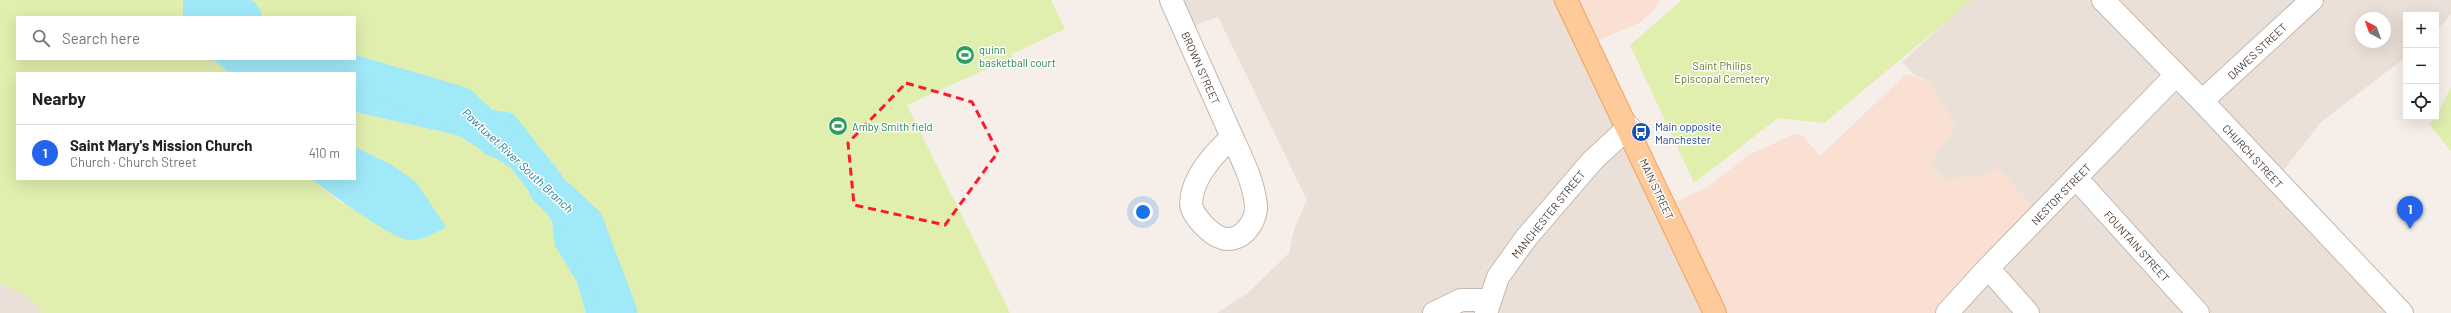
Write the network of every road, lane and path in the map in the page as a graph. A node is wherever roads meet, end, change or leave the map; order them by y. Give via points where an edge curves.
1 (1171, 0) edge
2 (1566, 0) edge
3 (2103, 0) edge
4 (2312, 0) edge
5 (2175, 76) junction
6 (2202, 101) junction
7 (1629, 127) junction
8 (1232, 137) dead end
9 (2076, 178) junction
10 (1988, 268) junction
11 (1488, 306) edge
12 (1434, 313) edge
13 (1715, 313) edge
14 (1947, 313) edge
15 (2028, 313) edge
16 (2198, 313) edge
17 (2402, 313) edge

1 - 8 street, BROWN STREET
2 - 7 main road, MAIN STREET
3 - 5 street, CHURCH STREET
4 - 6 street, DAWES STREET
5 - 6 street, CHURCH STREET
5 - 9 street, NESTOR STREET
6 - 17 street, CHURCH STREET
7 - 11 street, MANCHESTER STREET via 1593,160 1526,238 1498,277
7 - 13 main road, MAIN STREET
9 - 10 street, NESTOR STREET
9 - 16 street, FOUNTAIN STREET
10 - 14 street, NESTOR STREET
10 - 15 street
11 - 12 street via 1461,300

